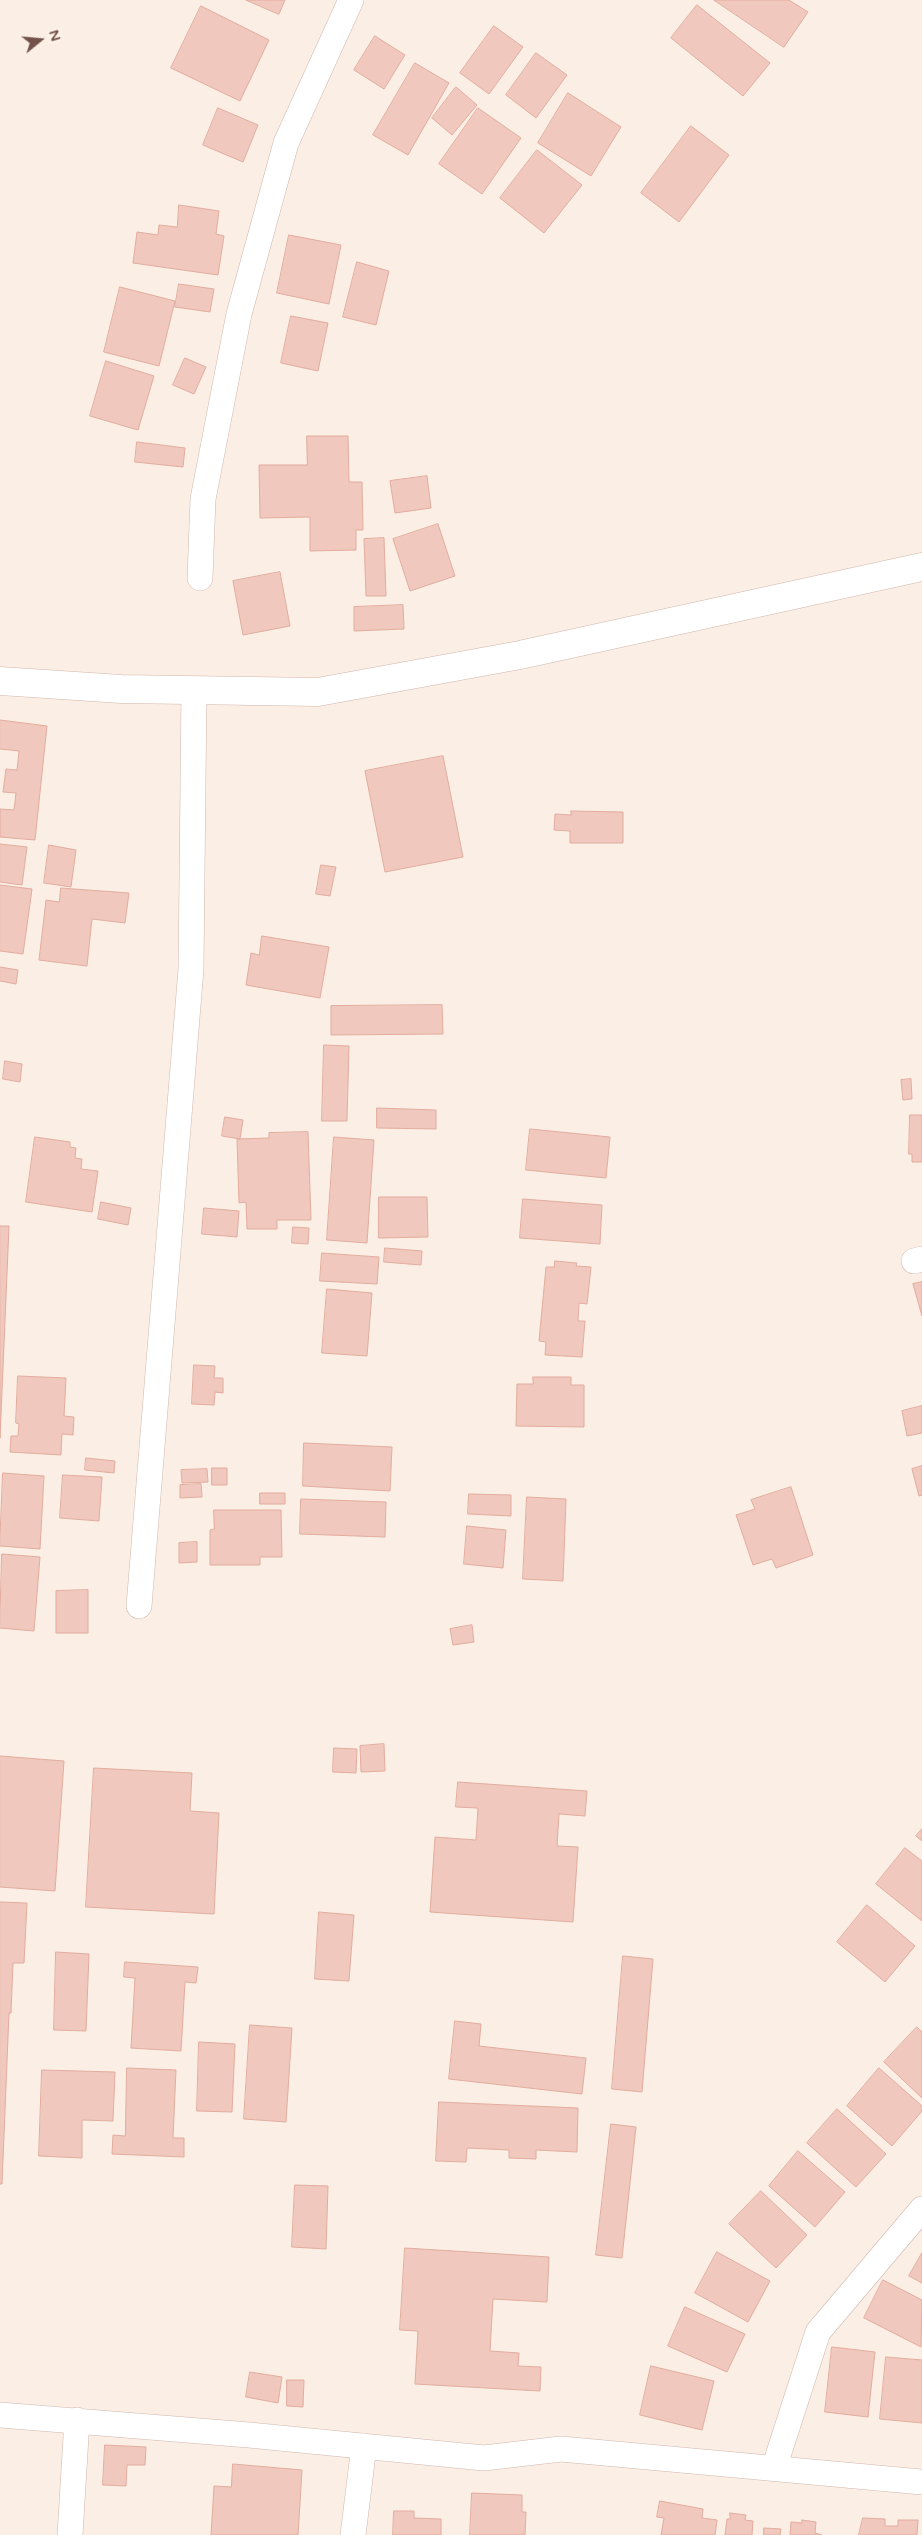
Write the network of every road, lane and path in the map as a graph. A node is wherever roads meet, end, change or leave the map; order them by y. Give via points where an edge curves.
1 (350, 0) edge
2 (922, 567) edge
3 (200, 578) dead end
4 (0, 681) edge
5 (194, 690) junction
6 (139, 1606) dead end
7 (922, 2209) edge
8 (0, 2415) edge
9 (77, 2420) junction
10 (364, 2446) junction
11 (774, 2468) junction
12 (922, 2482) edge
13 (70, 2535) edge
14 (353, 2535) edge

1 - 3 street via 286,143 239,314 203,499
2 - 5 street via 520,655 318,692
4 - 5 street
5 - 6 street via 191,970
7 - 11 street via 818,2332
8 - 9 street
9 - 10 street
9 - 13 street
10 - 11 street via 484,2458 560,2449
10 - 14 street
11 - 12 street

